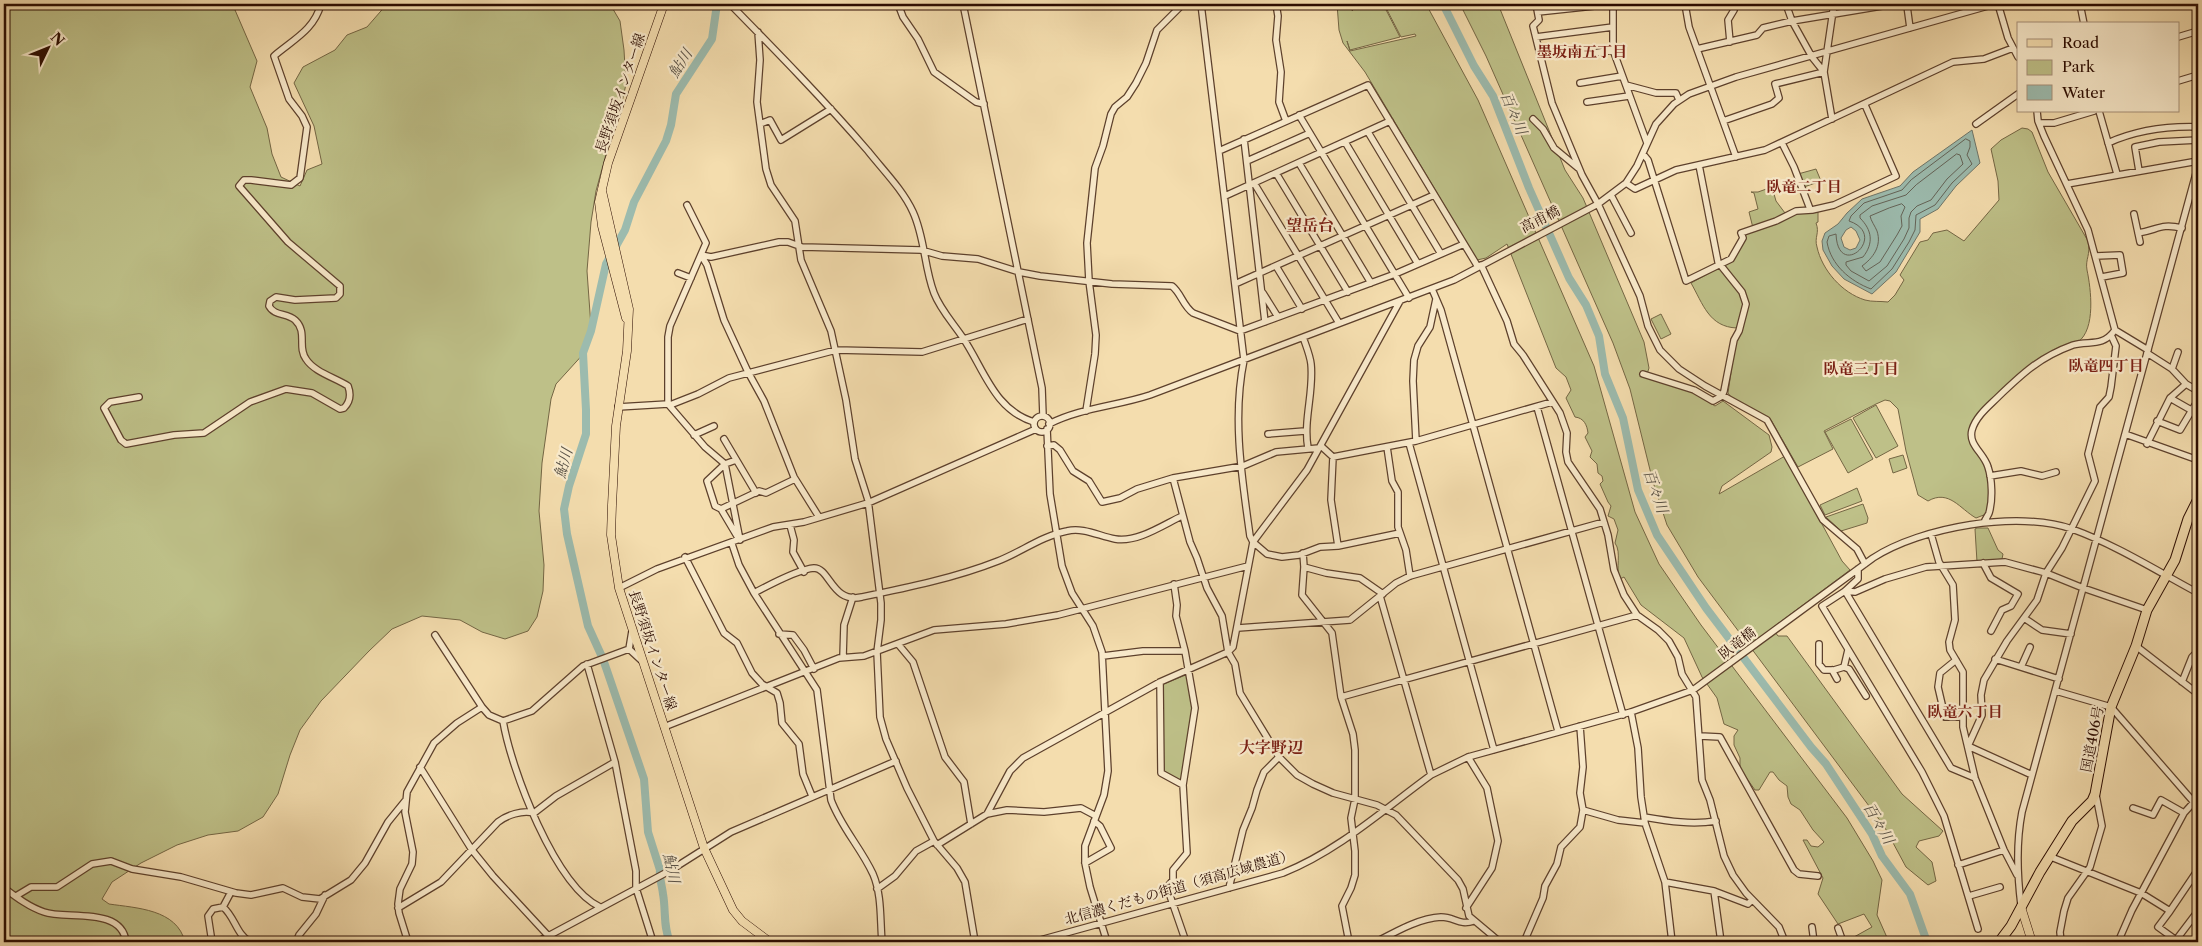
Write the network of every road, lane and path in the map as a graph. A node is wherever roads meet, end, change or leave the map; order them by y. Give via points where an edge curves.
1 (321, 4) edge
2 (664, 4) edge
3 (730, 4) edge
4 (898, 4) edge
5 (963, 4) edge
6 (1183, 4) edge
7 (1201, 4) edge
8 (1276, 4) edge
9 (1536, 4) edge
10 (1613, 4) edge
11 (1685, 4) edge
12 (1735, 4) edge
13 (1786, 4) edge
14 (1834, 4) edge
15 (1895, 4) edge
16 (1997, 4) edge
17 (2080, 4) edge
18 (2197, 4) edge
19 (2198, 11) edge
20 (1538, 12) junction
21 (1834, 15) junction
22 (1792, 21) junction
23 (2084, 22) edge
24 (1613, 28) junction
25 (1910, 28) junction
26 (2198, 31) edge
27 (758, 32) junction
28 (1536, 36) junction
29 (2180, 36) edge
30 (1730, 42) junction
31 (2013, 48) junction
32 (1613, 50) junction
33 (1697, 50) junction
34 (1828, 52) junction
35 (1581, 55) dead end
36 (2017, 55) edge
37 (1812, 57) junction
38 (1824, 72) junction
39 (2198, 75) edge
40 (1622, 76) junction
41 (2180, 80) edge
42 (1580, 83) dead end
43 (1626, 85) junction
44 (1710, 85) junction
45 (2017, 95) edge
46 (1629, 96) junction
47 (1679, 100) junction
48 (1587, 102) dead end
49 (984, 104) junction
50 (1865, 105) junction
51 (831, 109) junction
52 (2037, 112) edge
53 (2091, 112) edge
54 (2099, 112) edge
55 (1299, 115) junction
56 (1533, 119) dead end
57 (1832, 119) junction
58 (1286, 121) junction
59 (1390, 121) junction
60 (1723, 121) junction
61 (2039, 123) junction
62 (760, 124) junction
63 (1976, 124) dead end
64 (2198, 127) edge
65 (1368, 132) junction
66 (1310, 133) junction
67 (1244, 139) junction
68 (2198, 140) edge
69 (1345, 142) junction
70 (2108, 142) junction
71 (1646, 143) junction
72 (1782, 143) junction
73 (1219, 151) junction
74 (1322, 153) junction
75 (1643, 154) junction
76 (1736, 157) junction
77 (1247, 161) junction
78 (2198, 161) edge
79 (1299, 163) junction
80 (1698, 165) junction
81 (2198, 166) edge
82 (1579, 170) junction
83 (2139, 171) junction
84 (1276, 173) junction
85 (2117, 174) junction
86 (1654, 180) junction
87 (1626, 183) junction
88 (1252, 184) junction
89 (2067, 184) junction
90 (602, 191) junction
91 (1434, 195) junction
92 (1611, 195) junction
93 (1225, 196) junction
94 (1598, 204) junction
95 (687, 205) dead end
96 (1411, 205) junction
97 (1810, 209) junction
98 (2134, 214) dead end
99 (1388, 215) junction
100 (1366, 225) junction
101 (2182, 228) junction
102 (2138, 233) junction
103 (1631, 234) dead end
104 (1342, 235) junction
105 (2140, 242) dead end
106 (1464, 244) junction
107 (798, 246) junction
108 (1320, 246) junction
109 (924, 252) junction
110 (1441, 254) junction
111 (701, 255) junction
112 (1298, 256) junction
113 (2096, 256) junction
114 (1418, 264) junction
115 (1720, 265) junction
116 (1276, 266) junction
117 (1479, 266) junction
118 (1019, 272) junction
119 (678, 273) dead end
120 (1260, 273) junction
121 (1395, 274) junction
122 (2102, 277) junction
123 (691, 278) junction
124 (1089, 281) junction
125 (1371, 283) junction
126 (1235, 284) junction
127 (1432, 289) junction
128 (1262, 291) junction
129 (1348, 292) junction
130 (1409, 298) junction
131 (1436, 299) junction
132 (1325, 301) junction
133 (1400, 301) junction
134 (1302, 309) junction
135 (1278, 317) junction
136 (1028, 319) junction
137 (1265, 322) junction
138 (1339, 323) junction
139 (1240, 331) junction
140 (2113, 332) junction
141 (628, 337) junction
142 (1303, 337) junction
143 (964, 340) junction
144 (836, 350) junction
145 (2147, 352) junction
146 (2178, 352) dead end
147 (1244, 360) junction
148 (2172, 369) junction
149 (748, 372) junction
150 (1642, 374) dead end
151 (2186, 384) junction
152 (2198, 391) edge
153 (1722, 396) junction
154 (139, 397) dead end
155 (2170, 398) junction
156 (2198, 400) edge
157 (1552, 402) junction
158 (669, 404) junction
159 (618, 407) junction
160 (1537, 407) junction
161 (2191, 410) junction
162 (1086, 411) junction
163 (2158, 422) junction
164 (1041, 423) junction
165 (1473, 425) junction
166 (714, 426) dead end
167 (1305, 431) junction
168 (1268, 434) dead end
169 (2125, 434) junction
170 (694, 435) junction
171 (724, 439) dead end
172 (1416, 441) junction
173 (1409, 443) junction
174 (2147, 444) junction
175 (1047, 446) junction
176 (1320, 447) junction
177 (1387, 447) junction
178 (1308, 448) junction
179 (1333, 457) junction
180 (736, 460) junction
181 (2198, 460) edge
182 (726, 464) junction
183 (1243, 466) junction
184 (2056, 472) dead end
185 (1990, 476) junction
186 (1173, 478) junction
187 (795, 479) junction
188 (756, 493) junction
189 (2198, 499) edge
190 (733, 502) junction
191 (868, 503) junction
192 (721, 509) junction
193 (1182, 516) junction
194 (819, 517) junction
195 (1604, 522) junction
196 (1984, 523) junction
197 (790, 525) junction
198 (2070, 528) junction
199 (1571, 531) junction
200 (1400, 533) junction
201 (1056, 534) junction
202 (1930, 534) junction
203 (740, 540) junction
204 (2096, 540) junction
205 (1253, 542) junction
206 (732, 544) junction
207 (1338, 546) junction
208 (1507, 549) junction
209 (1303, 553) junction
210 (685, 558) junction
211 (1983, 563) junction
212 (1865, 564) junction
213 (1248, 566) junction
214 (1304, 567) junction
215 (1442, 567) junction
216 (1942, 567) junction
217 (1858, 569) junction
218 (804, 572) junction
219 (2046, 573) junction
220 (1203, 576) junction
221 (1410, 576) junction
222 (2166, 576) junction
223 (1174, 584) junction
224 (619, 588) junction
225 (2084, 588) junction
226 (1845, 591) junction
227 (754, 593) junction
228 (2198, 593) edge
229 (880, 594) junction
230 (1381, 595) junction
231 (853, 597) junction
232 (1082, 609) junction
233 (2147, 610) junction
234 (1637, 615) junction
235 (2024, 618) junction
236 (1322, 621) junction
237 (1598, 625) junction
238 (1238, 628) junction
239 (632, 631) junction
240 (1991, 631) dead end
241 (779, 634) junction
242 (2071, 634) junction
243 (436, 635) dead end
244 (1534, 643) junction
245 (898, 644) junction
246 (1820, 644) dead end
247 (2136, 646) junction
248 (2030, 648) dead end
249 (628, 649) junction
250 (1848, 650) junction
251 (1185, 651) junction
252 (2198, 651) edge
253 (805, 652) junction
254 (876, 652) junction
255 (1228, 652) junction
256 (794, 656) junction
257 (1103, 656) junction
258 (843, 657) junction
259 (1995, 659) junction
260 (642, 660) junction
261 (1956, 660) junction
262 (1469, 662) junction
263 (587, 664) junction
264 (1844, 667) junction
265 (2021, 668) junction
266 (814, 669) junction
267 (1188, 669) junction
268 (1832, 670) junction
269 (805, 672) junction
270 (1404, 679) junction
271 (1837, 679) dead end
272 (2059, 679) junction
273 (1708, 681) joint
274 (1160, 682) junction
275 (2182, 682) junction
276 (768, 686) junction
277 (1692, 690) junction
278 (2056, 691) junction
279 (2198, 694) edge
280 (1866, 696) dead end
281 (1341, 697) junction
282 (482, 707) junction
283 (2111, 707) junction
284 (1632, 712) junction
285 (1106, 713) junction
286 (1623, 715) junction
287 (1963, 717) junction
288 (503, 722) junction
289 (1580, 726) junction
290 (664, 727) junction
291 (1558, 731) junction
292 (1700, 736) junction
293 (1968, 746) junction
294 (1494, 750) junction
295 (1279, 757) junction
296 (1468, 757) junction
297 (896, 761) junction
298 (615, 762) junction
299 (420, 767) junction
300 (1431, 775) junction
301 (2032, 775) junction
302 (1974, 778) junction
303 (1183, 784) junction
304 (830, 789) junction
305 (2198, 792) edge
306 (2095, 794) junction
307 (812, 796) junction
308 (1355, 799) junction
309 (405, 801) junction
310 (2196, 804) edge
311 (2133, 808) dead end
312 (1385, 809) junction
313 (1582, 810) junction
314 (534, 813) junction
315 (2184, 813) junction
316 (987, 814) junction
317 (1095, 819) junction
318 (1644, 820) junction
319 (1716, 822) junction
320 (971, 824) junction
321 (1353, 833) junction
322 (936, 843) junction
323 (704, 848) junction
324 (472, 850) junction
325 (2004, 850) junction
326 (2051, 857) junction
327 (1085, 863) junction
328 (1958, 865) junction
329 (2086, 872) junction
330 (1818, 876) dead end
331 (2017, 876) junction
332 (2198, 877) edge
333 (1665, 882) junction
334 (2000, 887) dead end
335 (4, 888) edge
336 (637, 888) junction
337 (877, 888) junction
338 (1229, 888) junction
339 (1714, 891) junction
340 (231, 892) junction
341 (2141, 893) junction
342 (325, 895) junction
343 (16, 896) junction
344 (1968, 896) junction
345 (1751, 901) junction
346 (1173, 904) junction
347 (223, 907) junction
348 (600, 907) junction
349 (2021, 907) junction
350 (398, 908) junction
351 (1466, 908) junction
352 (2170, 911) junction
353 (2198, 911) edge
354 (1474, 921) junction
355 (1102, 923) junction
356 (1812, 927) dead end
357 (1838, 928) dead end
358 (1978, 929) dead end
359 (548, 936) junction
360 (126, 942) edge
361 (212, 942) edge
362 (250, 942) edge
363 (296, 942) edge
364 (408, 942) edge
365 (537, 942) edge
366 (554, 942) edge
367 (653, 942) edge
368 (770, 942) edge
369 (882, 942) edge
370 (975, 942) edge
371 (1034, 942) edge
372 (1107, 942) edge
373 (1186, 942) edge
374 (1349, 942) edge
375 (1376, 942) edge
376 (1500, 942) edge
377 (1524, 942) edge
378 (1672, 942) edge
379 (1720, 942) edge
380 (1785, 942) edge
381 (1814, 942) edge
382 (1843, 942) edge
383 (1999, 942) edge
384 (2032, 942) edge
385 (2061, 942) edge
386 (2118, 942) edge

1 - 154 street via 316,20 309,28 274,56 289,99 307,127 300,178 291,185 250,180 239,186 288,242 340,286 340,294 336,298 295,300 276,297 269,306 274,312 296,322 302,330 305,359 348,386 348,402 340,409 312,393 286,389 250,402 204,433 126,444 113,428 104,408 110,402
2 - 90 main road, 長野須坂インター線 via 608,163
3 - 27 street
4 - 49 street via 934,72 976,102
5 - 49 street
6 - 124 street via 1157,30 1136,83 1111,114 1095,168 1087,243
7 - 73 street
8 - 58 street via 1276,40 1281,72 1279,102
9 - 20 street
10 - 20 street
10 - 24 street
11 - 33 street
12 - 30 street via 1728,20
13 - 22 street
14 - 21 street
15 - 21 street
15 - 25 street via 1907,6
16 - 25 street
16 - 31 street
17 - 23 street
18 - 19 street
20 - 28 street via 1539,20 1533,26
21 - 22 street
21 - 34 street
22 - 30 street via 1763,28 1757,35
22 - 37 street
24 - 28 street
24 - 32 street
25 - 34 street
26 - 29 street
27 - 51 street
27 - 62 street via 757,102
28 - 82 street via 1552,103
30 - 33 street
31 - 36 street
31 - 50 street via 1984,59 1953,62
32 - 35 street
32 - 40 street
33 - 44 street
34 - 37 street
34 - 38 street
37 - 38 street
37 - 44 street
38 - 57 street
38 - 60 street via 1775,84 1780,98 1772,104
39 - 41 street
40 - 42 street
40 - 43 street
43 - 46 street
43 - 47 street via 1656,93 1676,93
44 - 47 street
44 - 60 street
45 - 63 street
46 - 48 street
46 - 71 street
47 - 71 street via 1656,124
49 - 118 street
50 - 57 street
50 - 97 street via 1896,176 1834,205
51 - 62 street via 781,140 770,120
51 - 109 street via 902,195 913,212
52 - 61 street
53 - 61 street via 2054,123
54 - 70 street
55 - 58 street
55 - 59 street via 1368,85
55 - 66 street
56 - 82 street via 1554,148
57 - 72 street
58 - 67 street
59 - 65 street
59 - 91 street
60 - 76 street
61 - 89 street
62 - 107 street via 766,169 771,184 795,221
64 - 70 street via 2143,131
65 - 69 street
65 - 96 street
66 - 74 street
66 - 77 street
67 - 73 street
67 - 77 street
68 - 83 street via 2135,147
69 - 74 street
69 - 99 street
70 - 85 street
71 - 75 street
72 - 76 street
72 - 97 street
73 - 93 street
74 - 79 street
74 - 100 street
75 - 86 street
75 - 87 street
76 - 80 street
77 - 88 street
78 - 83 street
79 - 84 street
79 - 104 street
80 - 86 street
80 - 115 street
81 - 101 street
82 - 94 street
83 - 85 street
84 - 88 street
84 - 108 street
85 - 89 street
86 - 87 street via 1635,189
86 - 115 street via 1686,281
87 - 92 street, 高甫橋
88 - 93 street
88 - 112 street
88 - 120 street
89 - 113 street
90 - 141 main road, 長野須坂インター線 via 629,309
90 - 141 main road, 長野須坂インター線 via 600,213
91 - 96 street
91 - 106 street
92 - 94 street, 高甫橋
92 - 103 street
93 - 126 street
94 - 117 street, 高甫橋
94 - 153 street via 1640,296 1648,326 1660,350 1679,369
95 - 111 street via 706,240
96 - 99 street
96 - 110 street
97 - 115 street via 1796,210 1741,233 1742,238 1731,259
98 - 102 street
99 - 100 street
99 - 114 street
100 - 104 street
100 - 121 street
101 - 102 street via 2168,225
101 - 145 street
102 - 105 street
104 - 108 street
104 - 125 street
106 - 110 street
106 - 117 street
107 - 109 street via 879,247
107 - 111 street via 779,242 711,257
107 - 144 street
108 - 112 street
108 - 129 street
109 - 118 street via 978,259
109 - 143 street via 934,294
110 - 114 street
111 - 123 street
111 - 149 street via 724,320
112 - 116 street
112 - 132 street
113 - 122 street
113 - 122 street via 2120,255 2123,273
114 - 121 street
115 - 153 street via 1742,292 1746,304 1734,340
116 - 120 street
116 - 134 street
117 - 127 street, 高甫橋
117 - 157 street via 1507,321 1514,344
118 - 124 street
118 - 136 street
119 - 123 street
120 - 126 street
120 - 128 street
121 - 125 street
121 - 130 street
122 - 140 street
123 - 158 street via 668,337
124 - 139 street via 1172,286 1189,310
124 - 162 street via 1096,335
125 - 129 street
126 - 139 street
127 - 130 street, 高甫橋
127 - 131 street
128 - 135 street
128 - 137 street
129 - 132 street
130 - 133 street, 高甫橋
131 - 165 street
131 - 172 street via 1430,327 1418,346 1414,360
132 - 134 street
132 - 138 street
133 - 138 street, 高甫橋
133 - 176 street
134 - 135 street
135 - 137 street
136 - 143 street
136 - 164 street via 1042,388 1039,401
137 - 139 street
138 - 142 street, 高甫橋
139 - 147 street
140 - 145 street
140 - 185 street via 2097,343 2076,344 2049,355 2012,382 1983,412 1972,429 1971,439 1983,456
140 - 198 street via 2116,346 2111,388 2109,397 2100,407 2088,454 2095,481
141 - 159 main road, 長野須坂インター線
142 - 147 street, 高甫橋
142 - 167 street via 1312,368
143 - 144 street via 922,352
143 - 164 street via 993,392 1021,417
144 - 149 street
144 - 191 street via 855,459
145 - 148 street
145 - 169 street
146 - 148 street
147 - 162 street, 高甫橋 via 1127,402
147 - 183 street via 1237,411
148 - 151 street
149 - 158 street
149 - 187 street via 764,401
150 - 153 street via 1694,390 1713,401
151 - 152 street
151 - 155 street
153 - 212 street via 1767,420 1823,520 1857,549
155 - 161 street
155 - 163 street
156 - 161 street
157 - 160 street
157 - 195 street via 1567,433 1568,462 1593,496
158 - 159 street
158 - 170 street
159 - 224 main road, 長野須坂インター線 via 611,535
160 - 165 street
160 - 199 street
161 - 163 street via 2180,430
162 - 164 street, 高甫橋
163 - 174 street
164 - 175 street via 1049,442
164 - 191 street, 高甫橋
165 - 172 street
165 - 208 street
166 - 170 street
167 - 168 street
167 - 178 street
169 - 174 street
169 - 204 street
170 - 182 street
171 - 180 street
172 - 173 street
173 - 177 street
173 - 215 street
174 - 181 street
175 - 186 street via 1054,445 1060,450 1073,471 1089,481 1102,502
175 - 201 street
176 - 178 street
176 - 179 street
176 - 205 street via 1299,482
177 - 179 street
177 - 200 street via 1392,481 1398,492
178 - 183 street via 1276,452
179 - 207 street via 1331,500
180 - 182 street
180 - 188 street
182 - 190 street
182 - 192 street via 707,482 715,506
183 - 186 street
183 - 205 street
184 - 185 street via 2042,476 2021,472
185 - 196 street via 1988,513
186 - 193 street
187 - 188 street via 766,494
187 - 194 street
188 - 190 street
189 - 222 highway, 国道406号
190 - 192 street
190 - 203 street
191 - 194 street, 高甫橋
191 - 229 street
192 - 203 street
193 - 201 street via 1147,533 1125,539 1074,530
193 - 220 street
194 - 197 street, 高甫橋
195 - 199 street
195 - 234 street via 1614,570
196 - 198 street via 2018,522
196 - 202 street
197 - 203 street, 高甫橋 via 773,527
197 - 218 street via 793,552
198 - 204 street
198 - 219 street
199 - 208 street
199 - 237 street
200 - 207 street
200 - 221 street
201 - 229 street via 996,562
201 - 232 street via 1066,580
202 - 212 street via 1894,546
202 - 216 street
203 - 206 street, 高甫橋
204 - 222 street
204 - 225 street
205 - 209 street via 1267,554 1292,556
205 - 213 street
206 - 210 street, 高甫橋
206 - 227 street
207 - 209 street via 1320,547
208 - 215 street
208 - 244 street
209 - 214 street
210 - 224 street, 高甫橋
210 - 276 street via 724,633 737,643 752,673
211 - 216 street
211 - 219 street via 2004,562
211 - 240 street via 1991,578 2018,594 2011,606 2002,610
212 - 217 street
213 - 220 street
213 - 238 street
214 - 230 street via 1360,578
214 - 236 street via 1302,595
215 - 221 street
215 - 262 street
216 - 226 street via 1911,570 1855,592
216 - 261 street via 1954,591 1956,620 1949,642
217 - 226 street via 1858,579
217 - 273 street, 臥竜橋
218 - 227 street
218 - 231 street via 814,568 819,570 846,598
219 - 225 street
219 - 235 street via 2037,600
220 - 223 street
220 - 255 street via 1222,616
221 - 230 street
222 - 228 street
222 - 233 highway, 国道406号
223 - 232 street
223 - 251 street via 1176,616
224 - 239 main road, 長野須坂インター線
225 - 233 street
225 - 242 street
226 - 250 street via 1822,606
226 - 302 street via 1952,768
227 - 241 street
229 - 231 street
229 - 254 street via 881,620
230 - 236 street via 1350,620
230 - 270 street
231 - 258 street via 844,624
232 - 245 street via 1006,624 934,630
232 - 257 street via 1093,626
233 - 247 highway, 国道406号
234 - 237 street
234 - 277 street via 1669,641
235 - 242 street via 2042,630
235 - 259 street
236 - 238 street
236 - 281 street via 1332,633
237 - 244 street
237 - 286 street
238 - 255 street via 1233,647
239 - 249 street
239 - 260 main road, 長野須坂インター線
241 - 253 street via 793,635
241 - 256 street
242 - 272 street
243 - 282 street
244 - 262 street
244 - 291 street
245 - 254 street
245 - 320 street via 913,662 945,757 964,782
246 - 268 street via 1820,667
247 - 275 street
247 - 283 highway, 国道406号
248 - 265 street
249 - 260 street
249 - 263 street
250 - 264 street
250 - 328 street via 1922,772 1944,816
251 - 257 street via 1143,651
251 - 267 street
252 - 275 street via 2192,657
253 - 256 street
253 - 266 street
254 - 258 street
254 - 297 street via 880,717
255 - 267 street
255 - 295 street via 1235,664 1240,693
256 - 269 street
257 - 285 street
258 - 266 street
259 - 265 street
259 - 293 street via 1984,680 1982,715
260 - 290 main road, 長野須坂インター線
261 - 287 street via 1963,672
261 - 287 street via 1940,673 1938,687 1944,717
262 - 270 street
262 - 294 street
263 - 288 street via 532,711
263 - 298 street
264 - 268 street
264 - 280 street via 1849,669
265 - 272 street
266 - 269 street
267 - 274 street
267 - 303 street via 1195,708
268 - 271 street
269 - 276 street
269 - 304 street via 820,700
270 - 281 street
270 - 300 street
272 - 278 street
273 - 277 street, 北信濃くだもの街道（須高広域農道）
274 - 285 street
274 - 303 street via 1161,773
275 - 279 street
276 - 290 street
276 - 307 street via 777,693 782,723 798,744 801,766
277 - 284 street, 北信濃くだもの街道（須高広域農道）
277 - 292 street via 1696,697
278 - 283 street
278 - 301 street
281 - 308 street via 1353,734
282 - 288 street
282 - 299 street via 434,743
283 - 306 highway, 国道406号
283 - 310 street
284 - 286 street, 北信濃くだもの街道（須高広域農道）
284 - 318 street
285 - 316 street via 1023,758 1010,771
285 - 317 street via 1108,771
286 - 289 street, 北信濃くだもの街道（須高広域農道）
287 - 293 street
288 - 314 street via 512,763
289 - 291 street, 北信濃くだもの街道（須高広域農道）
289 - 313 street
290 - 323 main road, 長野須坂インター線
291 - 294 street, 北信濃くだもの街道（須高広域農道）
292 - 319 street via 1702,780
292 - 330 street via 1720,737 1794,870 1799,874
293 - 301 street
293 - 302 street
294 - 296 street, 北信濃くだもの街道（須高広域農道）
295 - 308 street via 1297,775 1313,784
295 - 338 street via 1264,772 1257,790
296 - 300 street, 北信濃くだもの街道（須高広域農道）
296 - 351 street via 1487,788 1498,841 1492,868
297 - 304 street
297 - 322 street
298 - 314 street via 556,796
298 - 336 street
299 - 309 street
299 - 324 street
300 - 312 street, 北信濃くだもの街道（須高広域農道）
301 - 331 street via 2019,830
302 - 325 street
303 - 346 street via 1187,853 1173,870 1173,880 1167,887
304 - 307 street
304 - 337 street via 837,816 872,872
305 - 310 street
306 - 326 highway, 国道406号 via 2092,802 2072,821
306 - 329 street via 2102,826
307 - 323 street via 731,832
308 - 312 street
308 - 321 street via 1351,818
309 - 342 street via 351,880
309 - 350 street via 413,852 412,864 399,892
310 - 315 street
311 - 315 street via 2153,815 2161,800
312 - 321 street, 北信濃くだもの街道（須高広域農道）
312 - 351 street via 1408,826 1458,880
313 - 318 street via 1618,820
313 - 377 street via 1580,827 1561,847
314 - 324 street via 505,817
314 - 348 street via 567,876 593,904
315 - 341 street
316 - 317 street via 1006,810 1044,812 1081,808
316 - 320 street
317 - 327 street via 1085,846
317 - 327 street via 1112,848
318 - 319 street
318 - 333 street
319 - 345 street via 1724,856
320 - 322 street
321 - 338 street, 北信濃くだもの街道（須高広域農道） via 1307,864
321 - 374 street via 1355,875 1342,906
322 - 337 street via 916,851 895,876
322 - 370 street via 965,882
323 - 336 street
323 - 368 main road, 長野須坂インター線 via 733,910
324 - 350 street via 441,882
324 - 359 street
325 - 328 street
325 - 331 street
326 - 329 street
326 - 349 highway, 国道406号
327 - 355 street
328 - 344 street
329 - 341 street
329 - 385 street via 2068,898 2060,932
331 - 349 street
332 - 352 street via 2195,874
333 - 339 street
333 - 378 street
334 - 344 street
335 - 343 street
336 - 348 street
336 - 367 street
337 - 369 street
338 - 346 street, 北信濃くだもの街道（須高広域農道）
339 - 345 street via 1748,904
339 - 379 street
340 - 342 street via 251,895 283,888 311,899
340 - 343 street via 111,861 92,864 57,887 31,887
340 - 347 street
341 - 352 street
341 - 386 street
342 - 363 street
343 - 360 street via 44,912 81,914 107,921 123,933
344 - 358 street
345 - 380 street via 1778,927
346 - 355 street, 北信濃くだもの街道（須高広域農道）
346 - 373 street
347 - 361 street via 212,909 208,916
347 - 362 street via 238,933
348 - 359 street
349 - 383 highway, 国道406号
349 - 384 main road
350 - 364 street
351 - 354 street
352 - 353 street via 2158,927 2176,940
354 - 375 street via 1465,924 1444,917 1433,918
354 - 376 street
355 - 371 street, 北信濃くだもの街道（須高広域農道）
355 - 372 street
356 - 381 street
357 - 382 street
359 - 365 street
359 - 366 street

